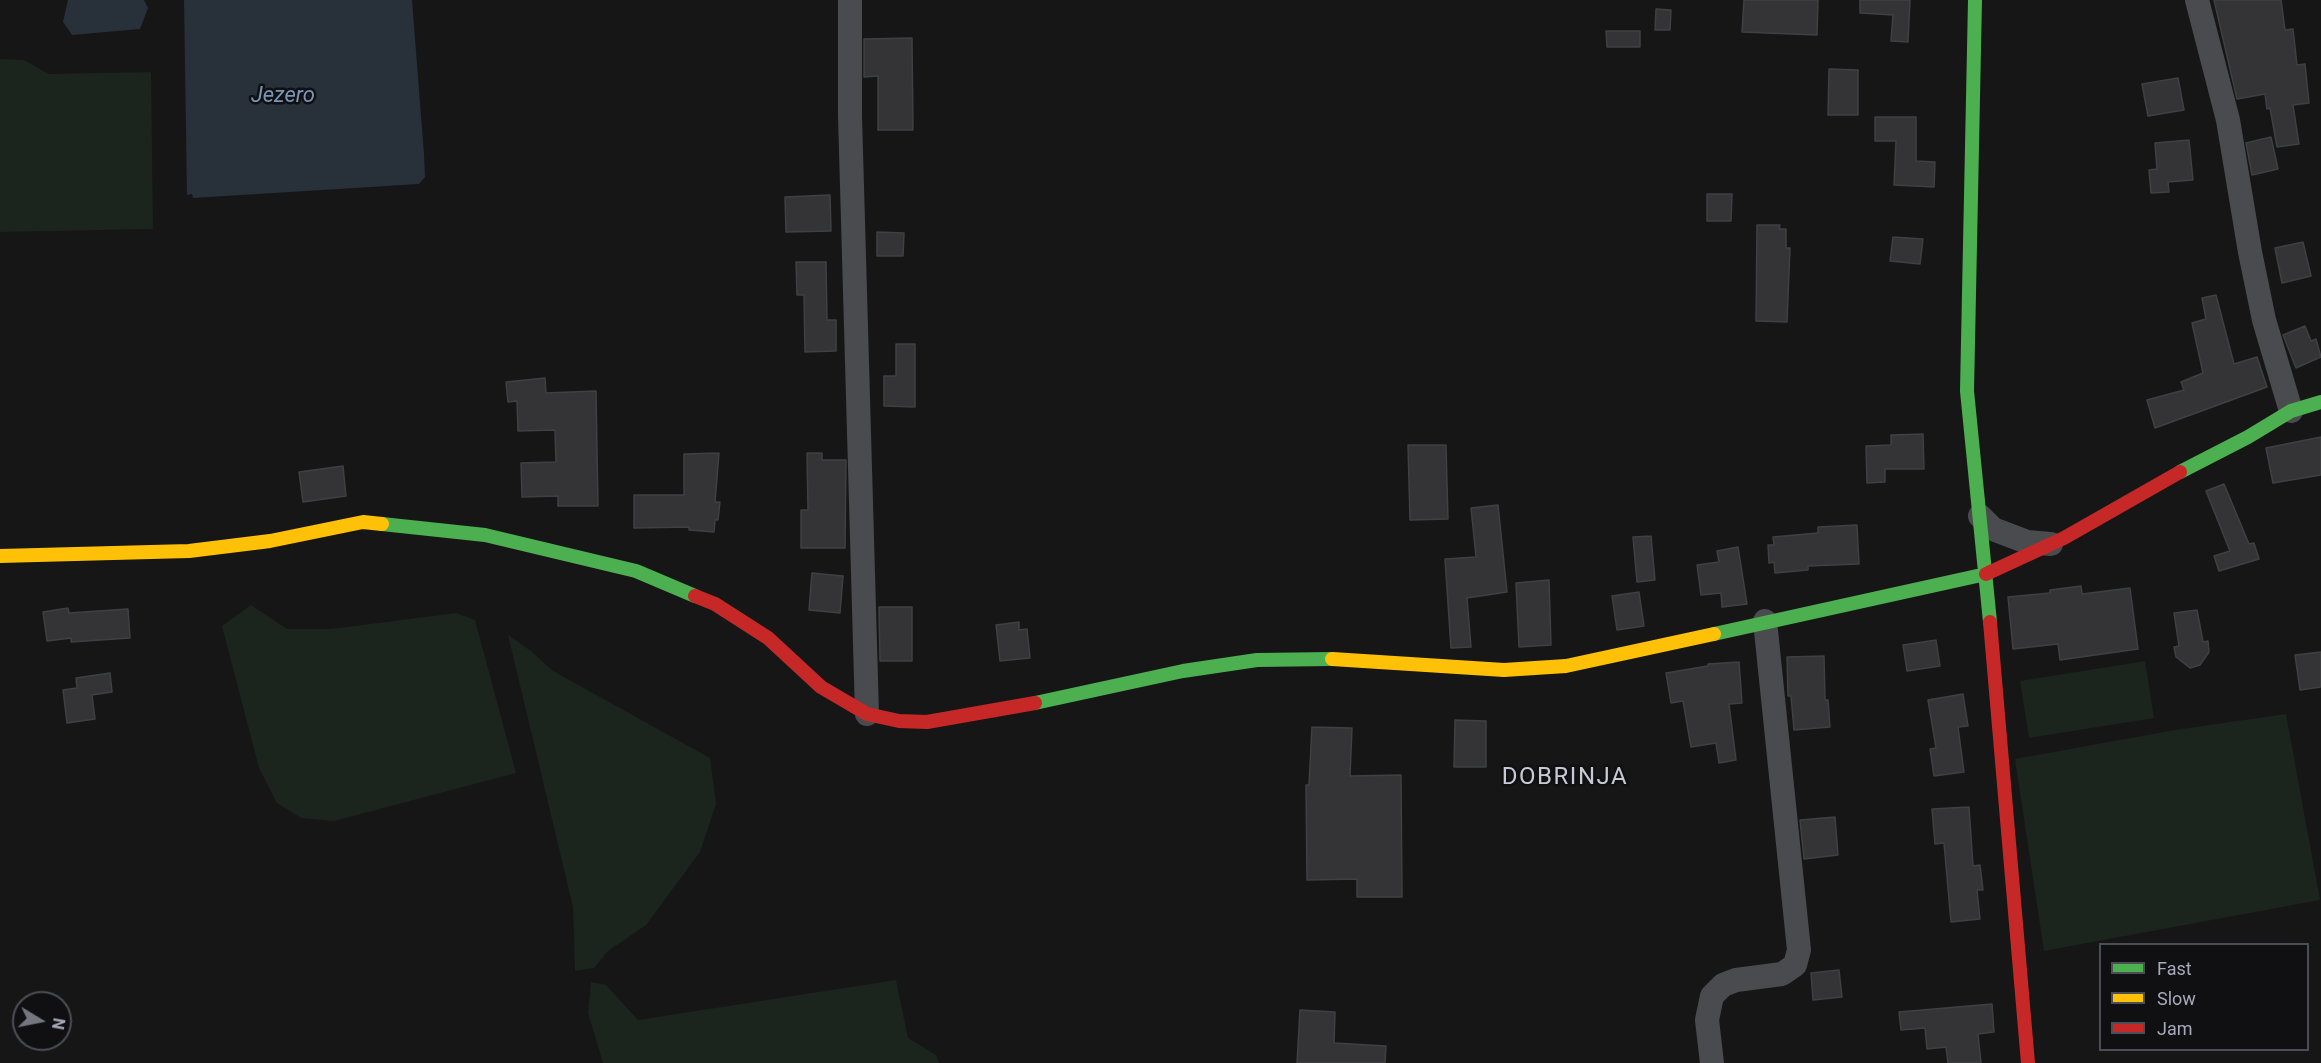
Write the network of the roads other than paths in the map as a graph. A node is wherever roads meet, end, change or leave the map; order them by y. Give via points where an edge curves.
1 (850, 0) edge
2 (1976, 0) edge
3 (2197, 0) edge
4 (2321, 402) edge
5 (2291, 411) junction
6 (1980, 516) junction
7 (2051, 544) junction
8 (0, 556) edge
9 (1986, 574) junction
10 (1765, 621) junction
11 (867, 714) junction
12 (1712, 1063) edge
13 (2028, 1063) edge

1 - 11 street
2 - 6 street via 1967,391
3 - 5 street via 2228,120 2264,320
4 - 5 street
5 - 7 street
6 - 7 street via 1993,529 2027,542
6 - 9 street
7 - 9 street
8 - 11 street via 189,551 270,541 363,522 485,535 636,571 715,604 768,638 821,687
9 - 10 street
9 - 13 street
10 - 11 street via 1566,666 1504,670 1312,658 1257,660 1183,671 954,719 899,721
10 - 12 street via 1799,950 1795,965 1782,974 1736,980 1723,985 1712,996 1707,1020

